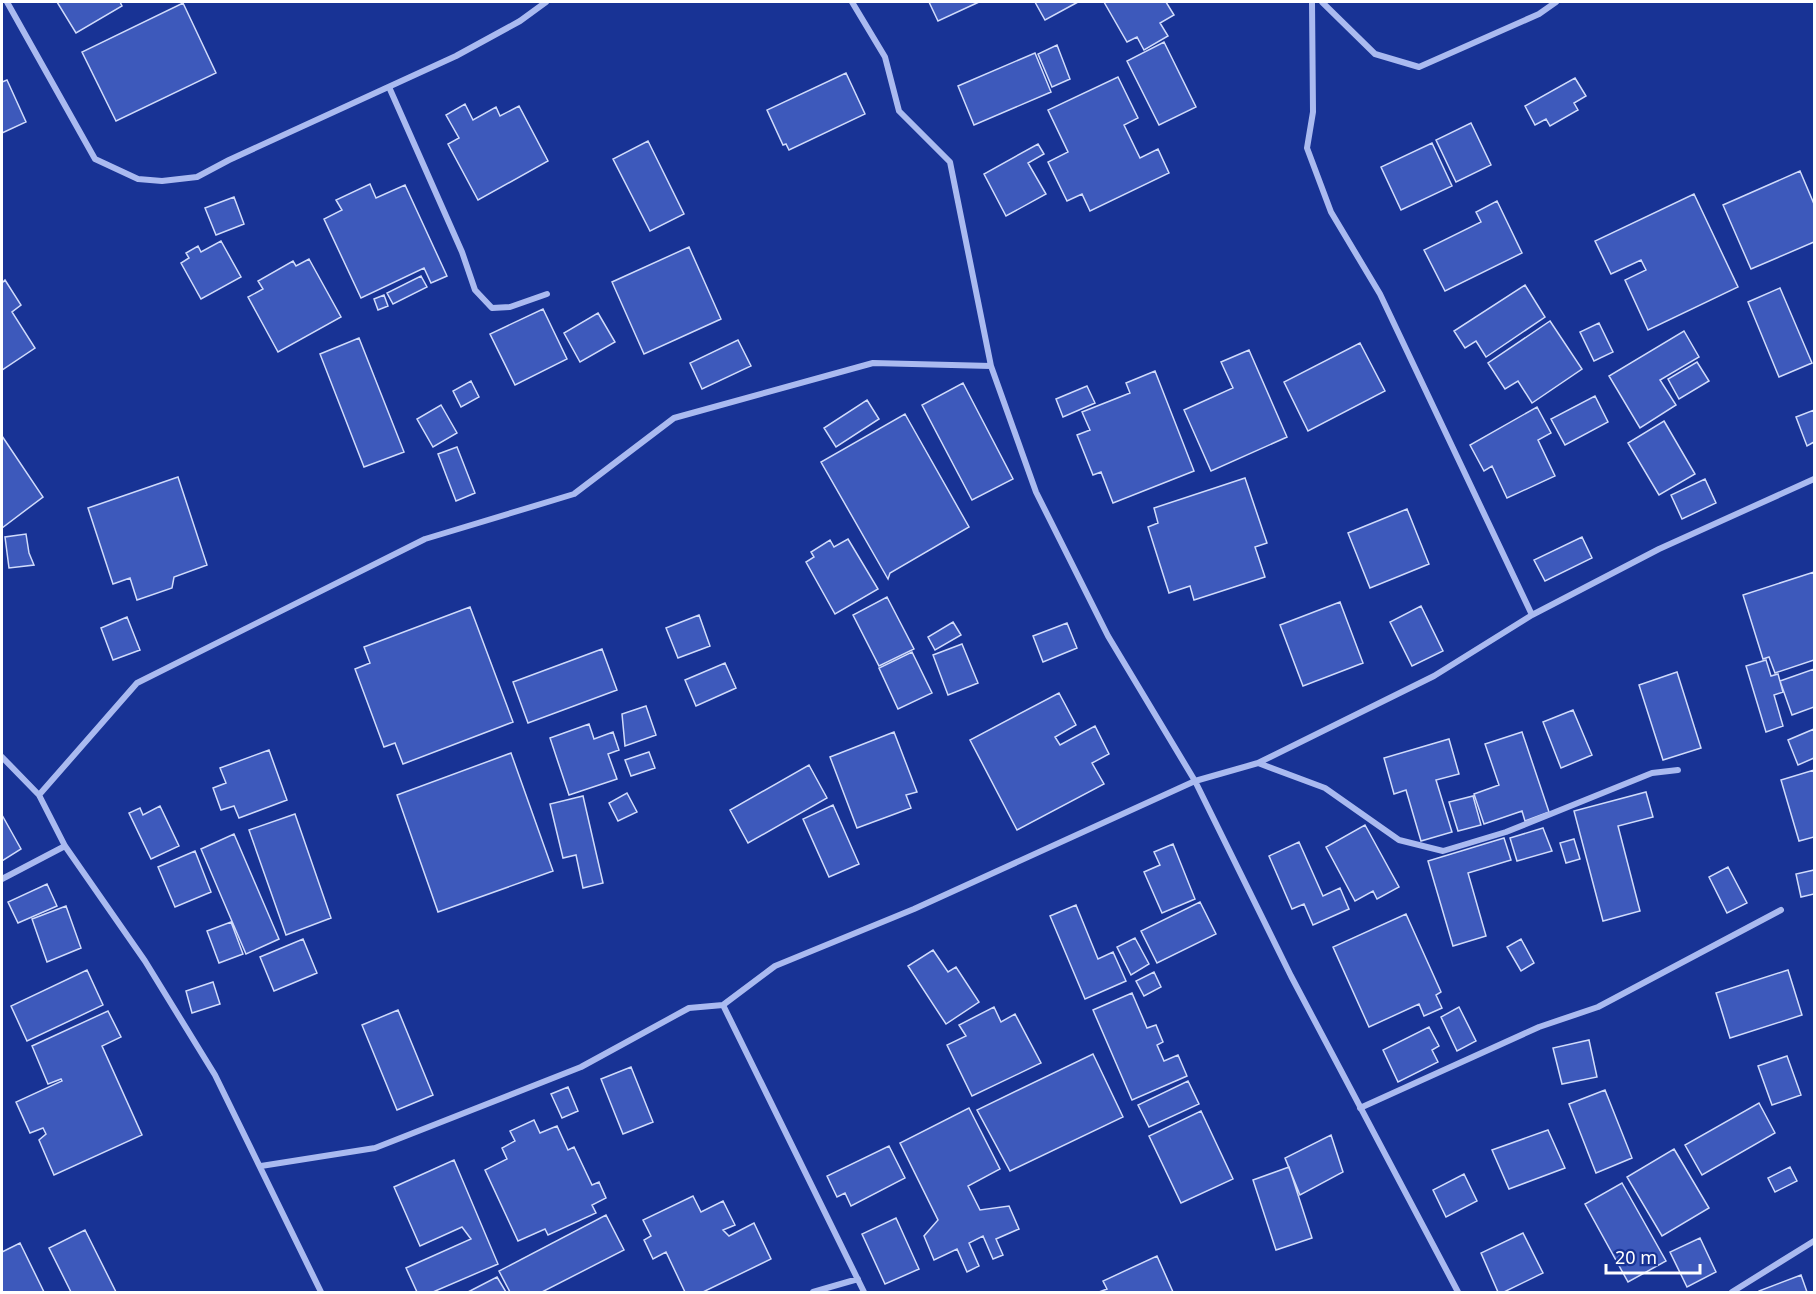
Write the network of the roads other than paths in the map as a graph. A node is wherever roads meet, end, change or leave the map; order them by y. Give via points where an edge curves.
1 (7, 2) edge
2 (546, 2) edge
3 (852, 2) edge
4 (1312, 2) edge
5 (1322, 2) edge
6 (1556, 2) edge
7 (388, 87) junction
8 (547, 294) dead end
9 (991, 366) junction
10 (1815, 479) edge
11 (1532, 615) junction
12 (2, 757) edge
13 (1258, 763) junction
14 (1678, 770) dead end
15 (1195, 781) junction
16 (39, 795) junction
17 (65, 846) junction
18 (2, 879) edge
19 (1781, 910) dead end
20 (723, 1005) junction
21 (1360, 1108) junction
22 (261, 1166) junction
23 (1815, 1241) edge
24 (858, 1279) junction
25 (321, 1293) edge
26 (813, 1293) edge
27 (864, 1293) edge
28 (1458, 1293) edge
29 (1732, 1293) edge

1 - 7 street via 95,159 138,179 197,177
2 - 7 street via 466,51
3 - 9 street via 885,57 899,111 950,162
4 - 11 street via 1313,112 1308,148 1331,212 1380,294
5 - 6 street via 1375,54 1419,67 1539,14
7 - 8 street via 462,252 475,290 492,308 510,307
9 - 15 street via 1036,492 1108,636
9 - 16 street via 873,363 674,418 574,494 425,539 137,682
10 - 11 street via 1659,549
11 - 13 street via 1434,676
12 - 16 street
13 - 14 street via 1325,788 1399,840 1443,851 1506,832 1652,773
13 - 15 street
15 - 20 street via 914,909 775,966
15 - 21 street
16 - 17 street
17 - 18 street
17 - 22 street via 145,961 215,1075
19 - 21 street via 1598,1007 1539,1027
20 - 22 street via 688,1008 581,1067 375,1148
20 - 24 street
21 - 28 street
22 - 25 street
23 - 29 street
24 - 26 street
24 - 27 street

